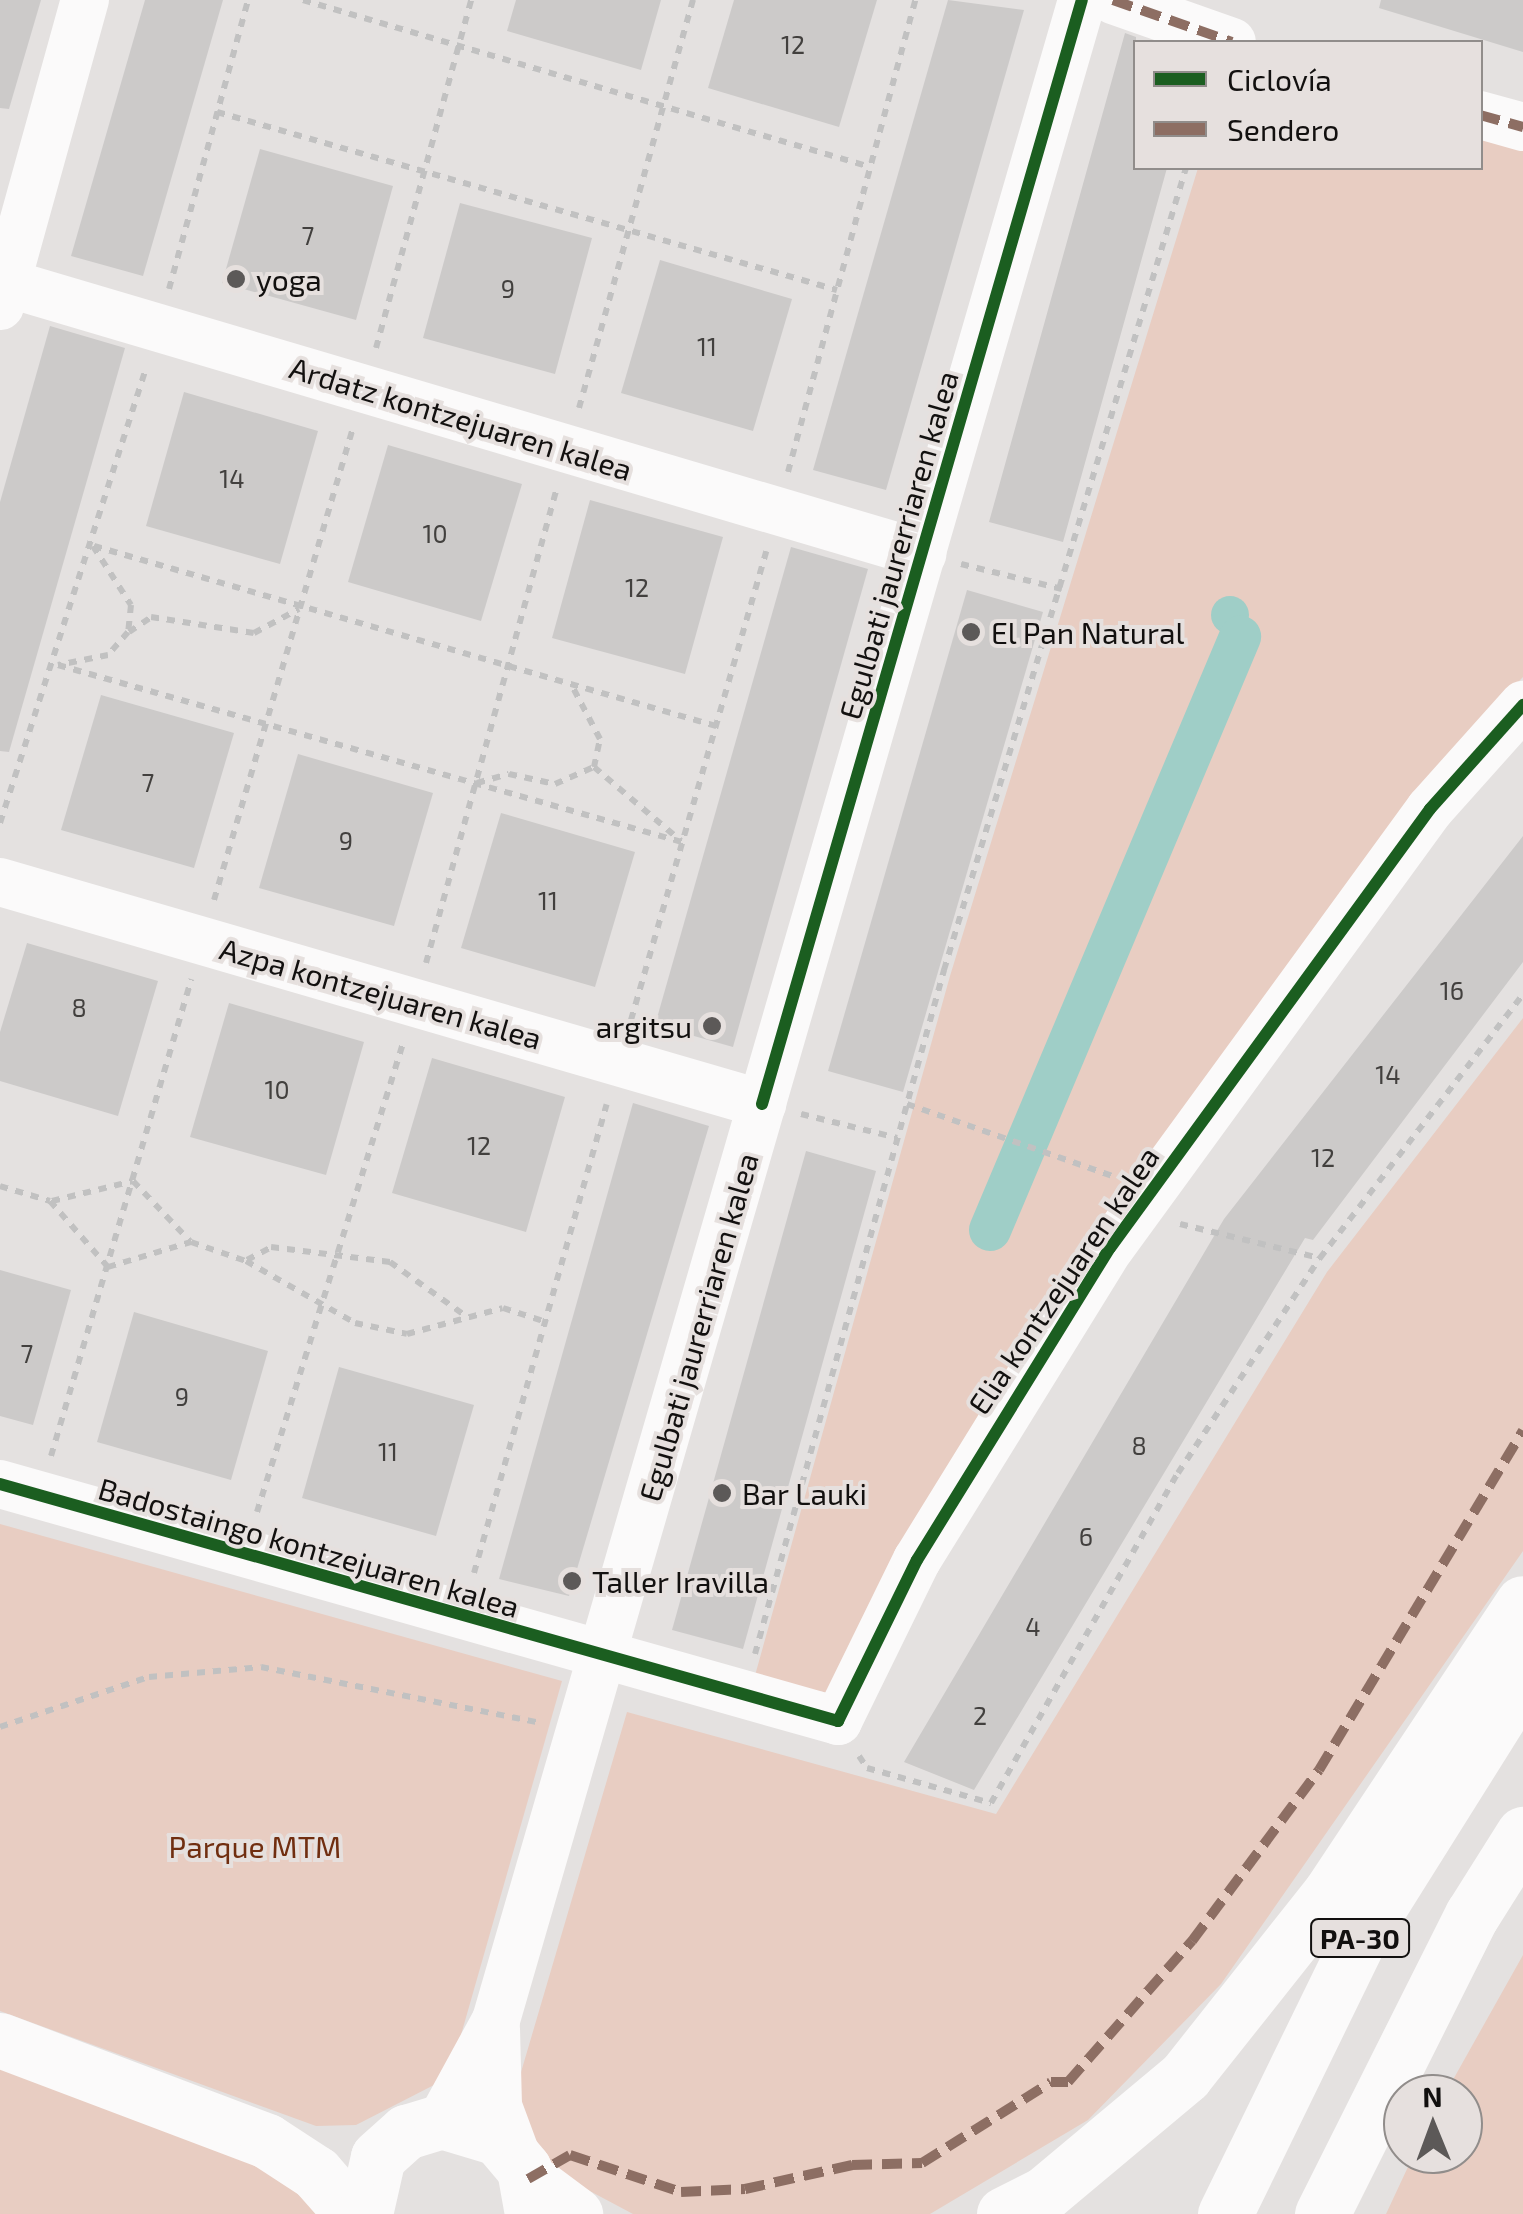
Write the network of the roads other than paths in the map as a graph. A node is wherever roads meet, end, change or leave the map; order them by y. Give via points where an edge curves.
1 (85, 0) edge
2 (1082, 0) edge
3 (1113, 0) edge
4 (1226, 40) edge
5 (1483, 116) edge
6 (1523, 127) edge
7 (2, 290) edge
8 (922, 554) junction
9 (1523, 705) edge
10 (0, 882) edge
11 (762, 1104) junction
12 (0, 1484) edge
13 (1523, 1603) edge
14 (604, 1657) junction
15 (1523, 1678) edge
16 (1523, 1834) edge
17 (496, 2020) junction
18 (0, 2040) edge
19 (441, 2121) junction
20 (267, 2142) junction
21 (378, 2156) junction
22 (537, 2199) edge
23 (352, 2214) edge
24 (365, 2214) edge
25 (1004, 2214) edge
26 (1225, 2214) edge
27 (1322, 2214) edge

1 - 7 street
2 - 8 street, Egulbati jaurerriaren kalea
3 - 4 street
5 - 6 street
7 - 8 street, Ardatz kontzejuaren kalea via 158,328
8 - 11 street, Egulbati jaurerriaren kalea
9 - 14 street, Elia kontzejuaren kalea via 1430,808 1143,1202 1012,1397 838,1720
10 - 11 street, Azpa kontzejuaren kalea
11 - 14 street, Egulbati jaurerriaren kalea
12 - 14 street, Badostaingo kontzejuaren kalea
13 - 25 main road via 1330,1893 1186,2076 1044,2194
14 - 17 street, Egulbati jaurerriaren kalea
15 - 26 main road, PA-30 via 1358,1941
16 - 27 main road, PA-30 via 1472,1915
17 - 19 street, Egulbati jaurerriaren kalea
17 - 22 street, Egulbati jaurerriaren kalea via 498,2106
18 - 20 main road
19 - 21 main road via 406,2132
19 - 22 main road via 470,2124
20 - 21 main road
20 - 23 main road via 316,2173
21 - 24 main road

